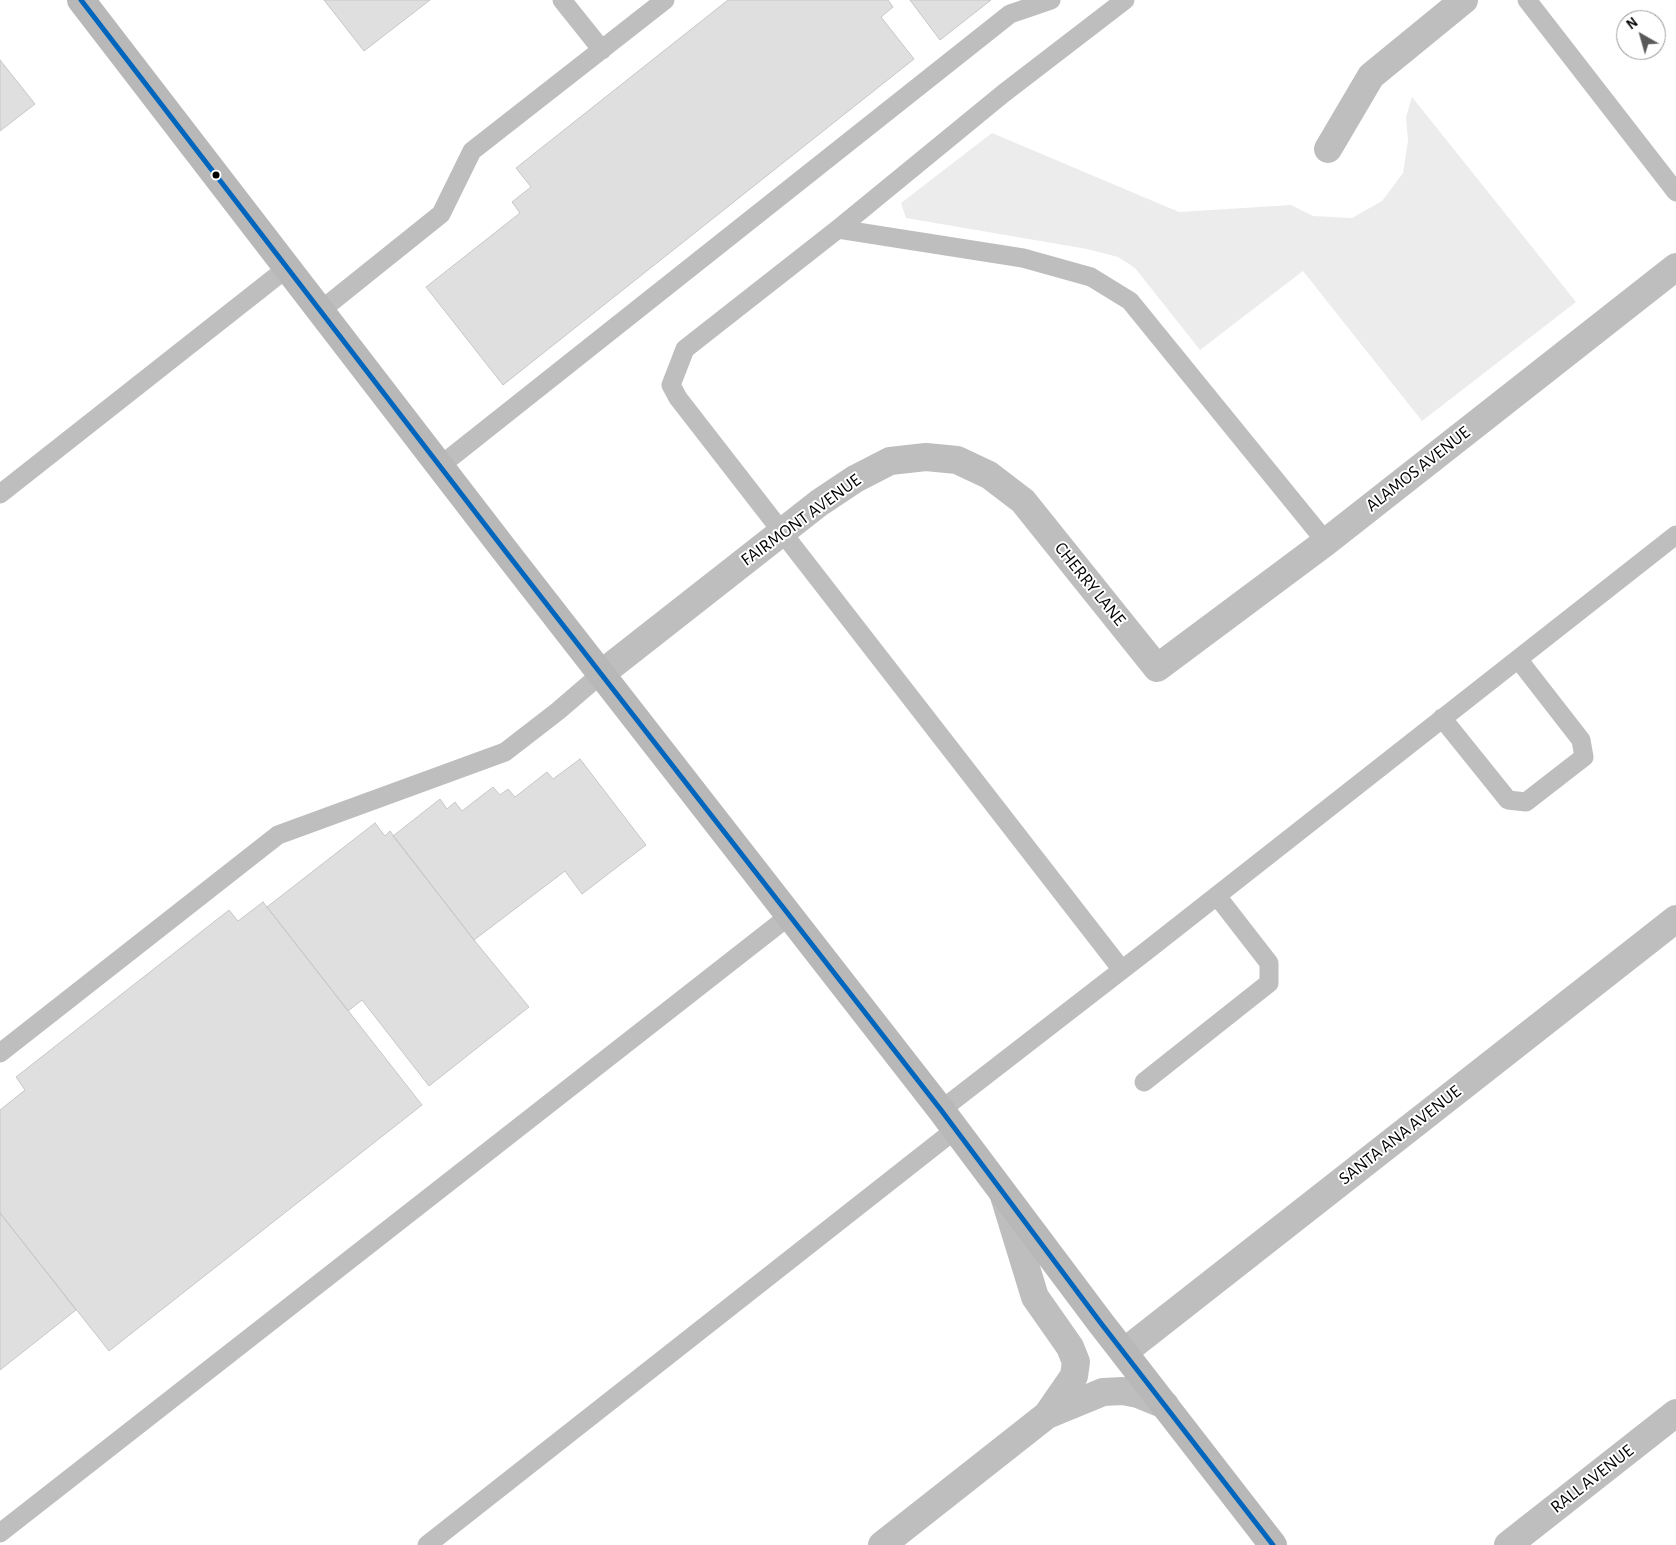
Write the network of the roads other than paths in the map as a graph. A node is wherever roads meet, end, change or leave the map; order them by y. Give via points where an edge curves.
1 (81, 0) edge
2 (562, 0) edge
3 (665, 0) edge
4 (1051, 0) edge
5 (1124, 0) edge
6 (1464, 0) edge
7 (1527, 0) edge
8 (602, 50) junction
9 (1328, 149) dead end
10 (1676, 192) edge
11 (838, 229) junction
12 (1676, 267) edge
13 (287, 268) junction
14 (320, 311) junction
15 (440, 466) junction
16 (0, 494) edge
17 (1023, 500) joint
18 (783, 531) junction
19 (1676, 535) edge
20 (1326, 542) junction
21 (1518, 659) junction
22 (1158, 668) joint
23 (601, 674) junction
24 (1442, 718) junction
25 (1217, 896) junction
26 (789, 916) junction
27 (1676, 918) edge
28 (1122, 970) junction
29 (0, 1053) edge
30 (1144, 1082) dead end
31 (948, 1119) junction
32 (1003, 1194) junction
33 (1124, 1352) junction
34 (1165, 1405) junction
35 (1676, 1413) edge
36 (1047, 1415) junction
37 (0, 1533) edge
38 (427, 1545) edge
39 (882, 1545) edge
40 (1273, 1545) edge
41 (1508, 1545) edge

1 - 13 street
2 - 8 lane
3 - 8 lane
4 - 15 lane via 1010,14
5 - 11 lane
6 - 9 street via 1371,76
7 - 10 lane
8 - 14 lane via 472,151 441,214
11 - 18 lane via 685,349 671,385
11 - 20 lane via 1024,258 1091,277 1130,302
12 - 20 street, ALAMOS AVENUE
13 - 14 street
13 - 16 lane
14 - 15 street
15 - 23 street
17 - 18 street, FAIRMONT AVENUE via 989,475 957,460 926,457 890,461 848,484
17 - 22 street, CHERRY LANE
18 - 23 street, FAIRMONT AVENUE
18 - 28 lane
19 - 21 lane
20 - 22 street, ALAMOS AVENUE
21 - 24 lane
21 - 24 lane via 1581,740 1584,757 1526,802 1508,800
23 - 26 street
23 - 29 lane via 505,752 278,834
24 - 25 lane
25 - 28 lane
25 - 30 lane via 1269,963 1269,983
26 - 31 street
26 - 37 lane
27 - 33 street, SANTA ANA AVENUE
28 - 31 lane
31 - 32 street
31 - 38 lane
32 - 33 street
32 - 36 street via 1035,1297 1070,1347 1076,1362 1074,1376
33 - 34 street
34 - 36 street via 1138,1394 1103,1392
34 - 40 street
35 - 41 street, RALL AVENUE
36 - 39 street

